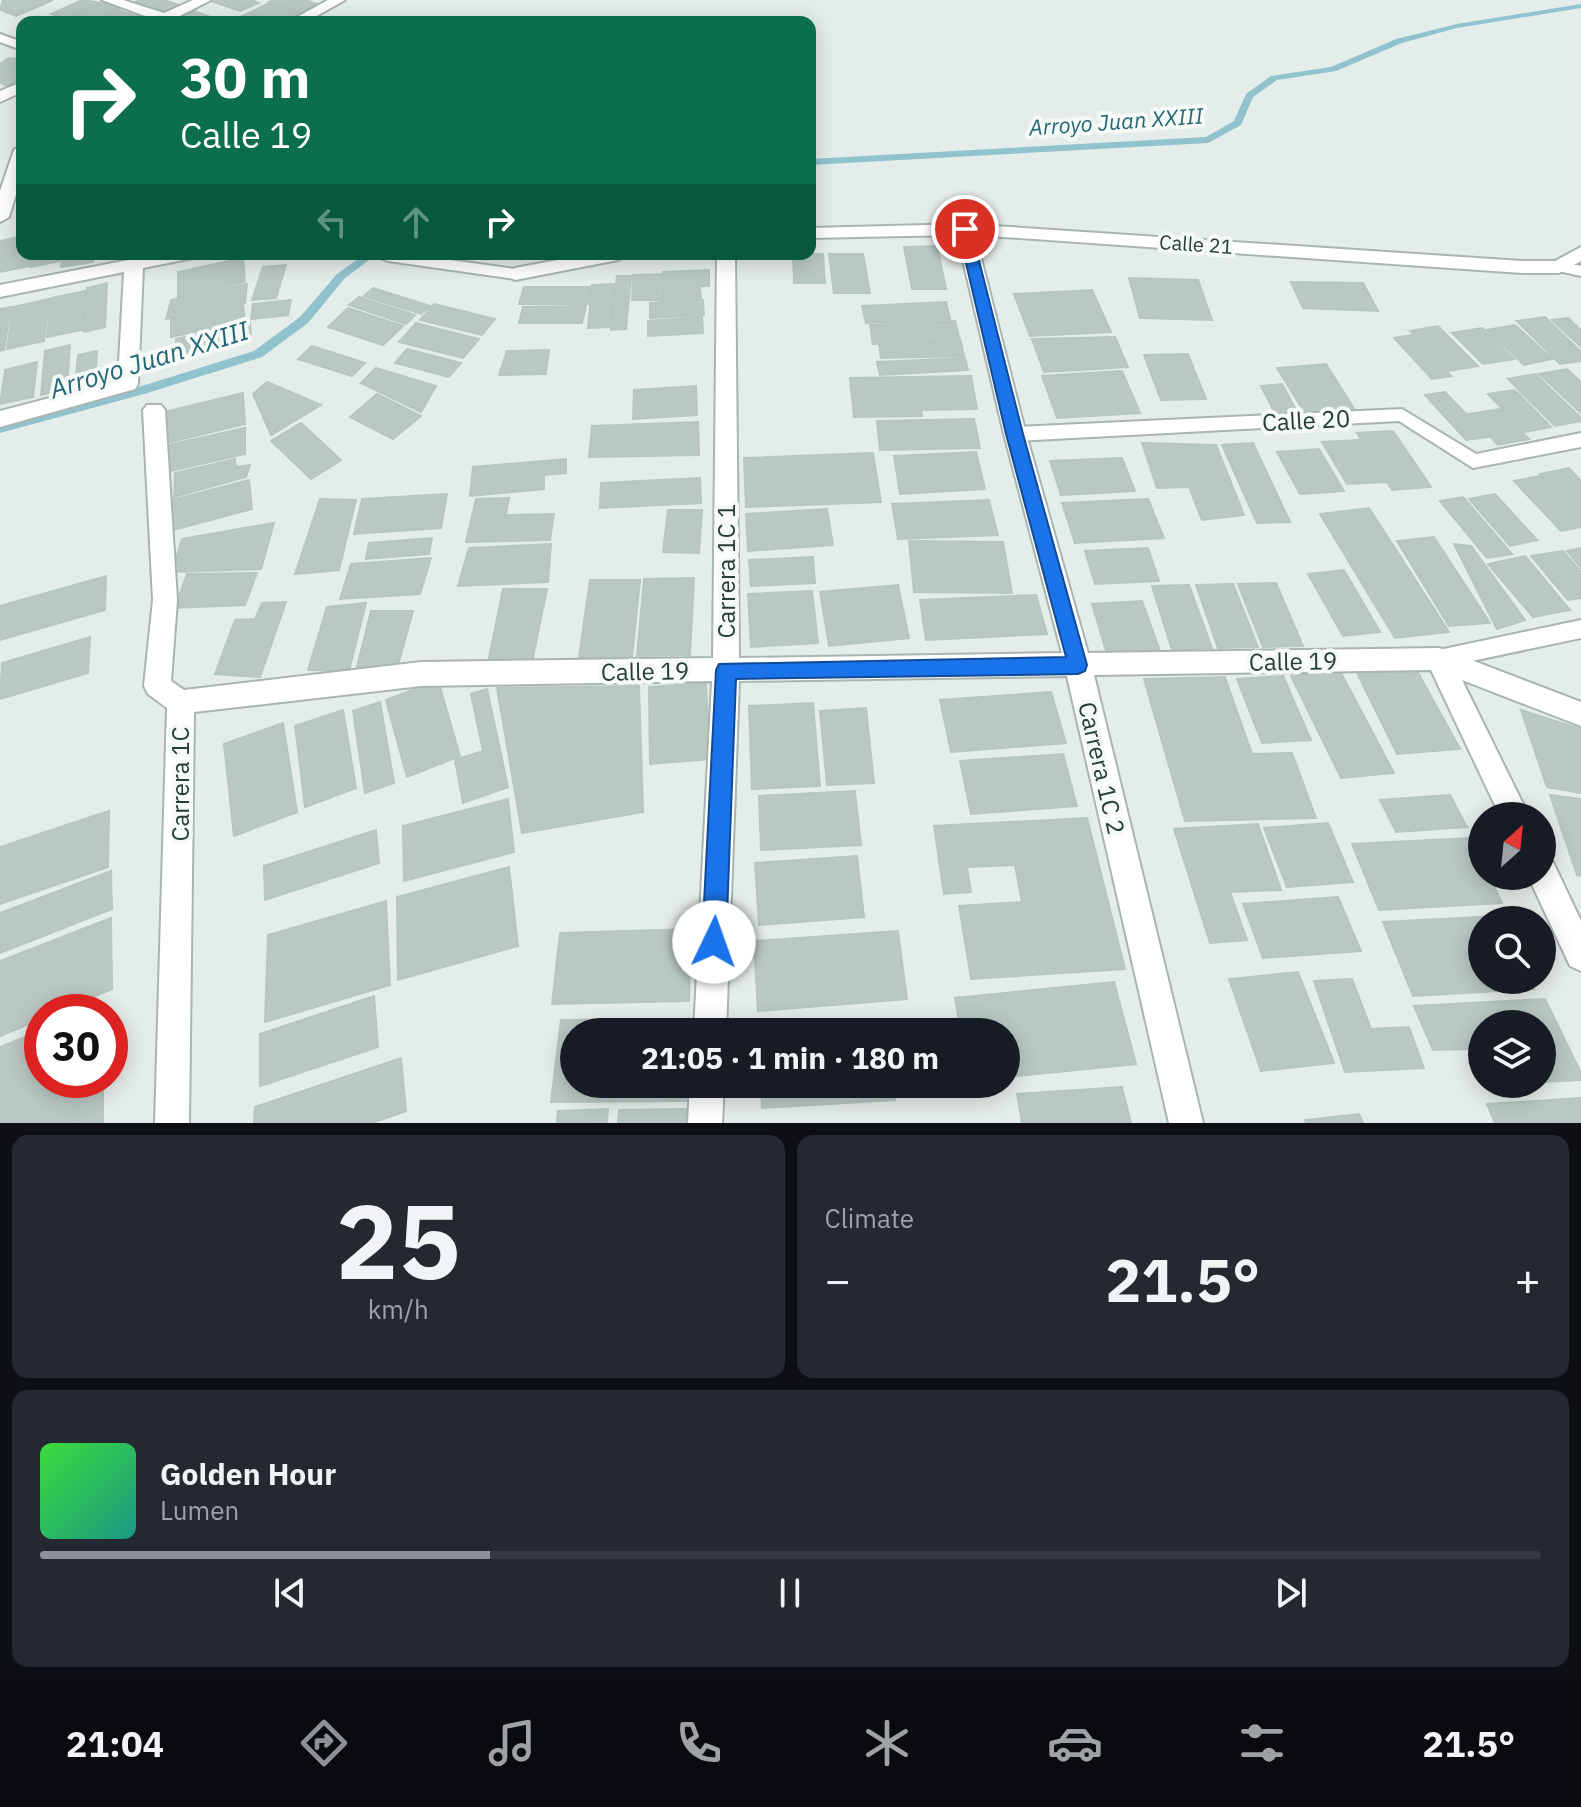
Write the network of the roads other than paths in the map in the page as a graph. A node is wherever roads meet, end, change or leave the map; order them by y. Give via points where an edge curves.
1 (109, 0) edge
2 (204, 0) edge
3 (338, 0) edge
4 (152, 16) edge
5 (171, 16) edge
6 (307, 16) edge
7 (16, 168) edge
8 (0, 217) edge
9 (965, 229) junction
10 (816, 233) edge
11 (1581, 253) edge
12 (158, 260) edge
13 (416, 260) edge
14 (587, 260) edge
15 (726, 260) edge
16 (134, 265) junction
17 (1559, 267) junction
18 (1581, 271) edge
19 (515, 274) joint
20 (0, 291) edge
21 (154, 410) dead end
22 (0, 419) edge
23 (1015, 434) junction
24 (1581, 440) edge
25 (1581, 629) edge
26 (1439, 659) junction
27 (1078, 665) junction
28 (726, 670) junction
29 (181, 702) junction
30 (1581, 714) edge
31 (1508, 802) edge
32 (1550, 890) edge
33 (1581, 955) edge
34 (711, 1018) edge
35 (706, 1098) edge
36 (172, 1123) edge
37 (705, 1123) edge
38 (1186, 1123) edge

1 - 4 street
2 - 5 street
3 - 6 street
7 - 8 street
9 - 10 street, Calle 21
9 - 17 street, Calle 21
9 - 23 street, Carrera 1C 2
11 - 17 street
12 - 16 street
13 - 19 lane
14 - 19 street
15 - 28 street, Carrera 1C 1
16 - 20 street
16 - 22 street via 128,384
17 - 18 lane, Calle 21
21 - 29 street, Carrera 1C via 165,600 157,686
23 - 24 lane, Calle 20 via 1402,415 1473,461
23 - 27 street, Carrera 1C 2
25 - 26 lane
26 - 27 street, Calle 19
26 - 30 street, Calle 19
26 - 31 street
27 - 28 street, Calle 19
27 - 38 street, Carrera 1C 2
28 - 29 street, Calle 19 via 421,674
28 - 34 street, Carrera 1C 1
29 - 36 street, Carrera 1C
32 - 33 street
35 - 37 street

